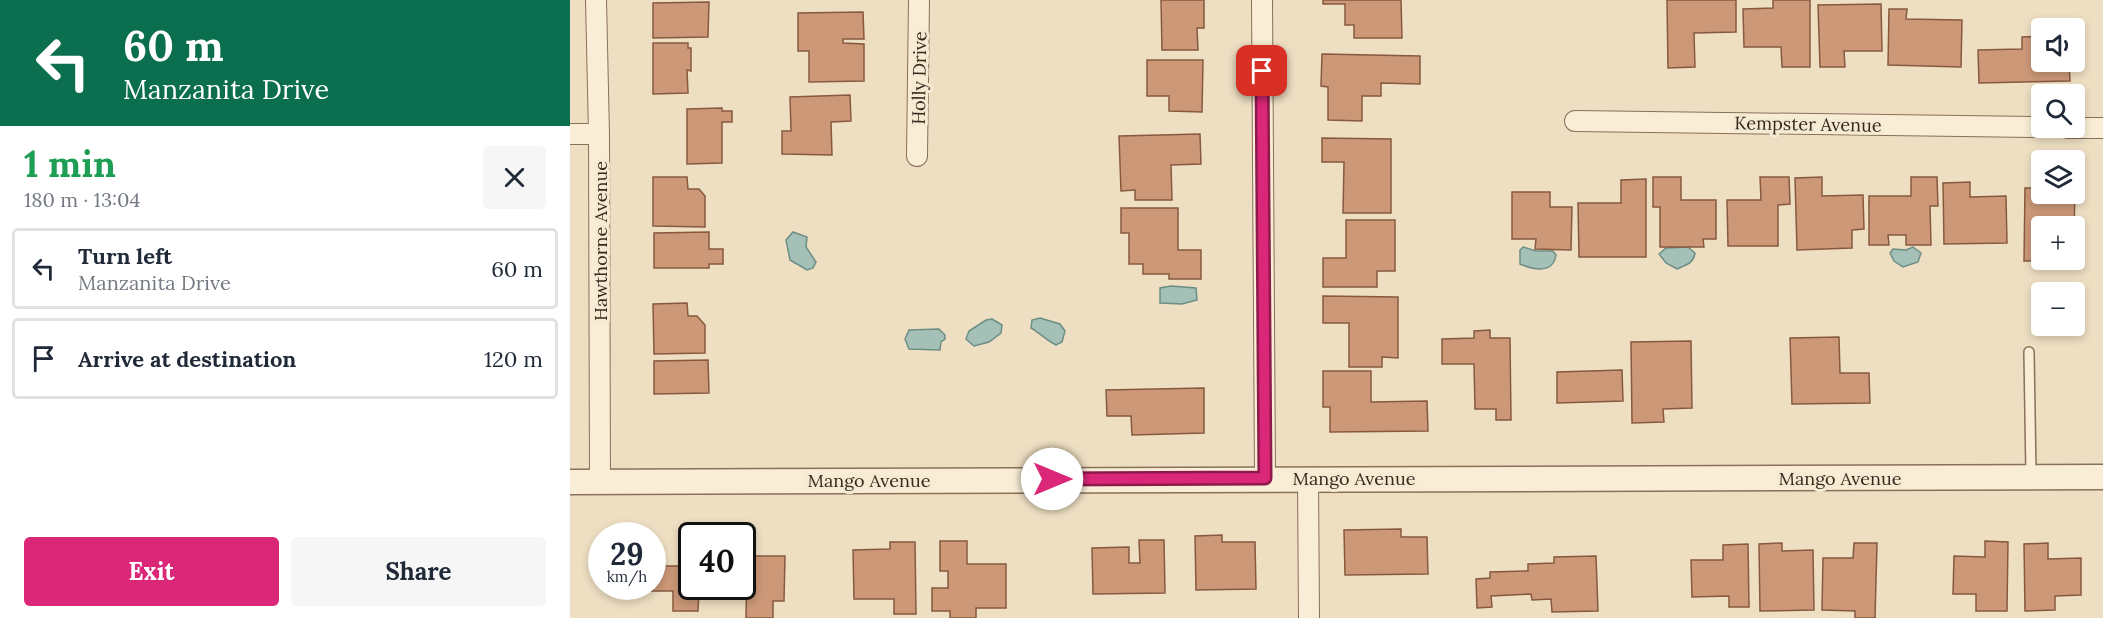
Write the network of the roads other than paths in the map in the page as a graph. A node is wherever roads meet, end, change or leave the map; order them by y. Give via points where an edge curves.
1 (596, 0) edge
2 (919, 0) edge
3 (1262, 0) edge
4 (1575, 121) dead end
5 (2031, 127) edge
6 (2085, 128) edge
7 (2103, 128) edge
8 (570, 134) edge
9 (599, 134) junction
10 (917, 156) dead end
11 (2029, 352) dead end
12 (2031, 477) junction
13 (2103, 477) edge
14 (1265, 478) junction
15 (1308, 478) junction
16 (600, 481) junction
17 (570, 482) edge
18 (1309, 618) edge

1 - 9 street, Hawthorne Avenue
2 - 10 street, Holly Drive
3 - 14 street
4 - 5 street, Kempster Avenue
6 - 7 street
8 - 9 street
9 - 16 street, Hawthorne Avenue
11 - 12 lane
12 - 13 street, Mango Avenue
12 - 15 street, Mango Avenue
14 - 15 street, Mango Avenue
14 - 16 street, Mango Avenue
15 - 18 street
16 - 17 street, Mango Avenue

